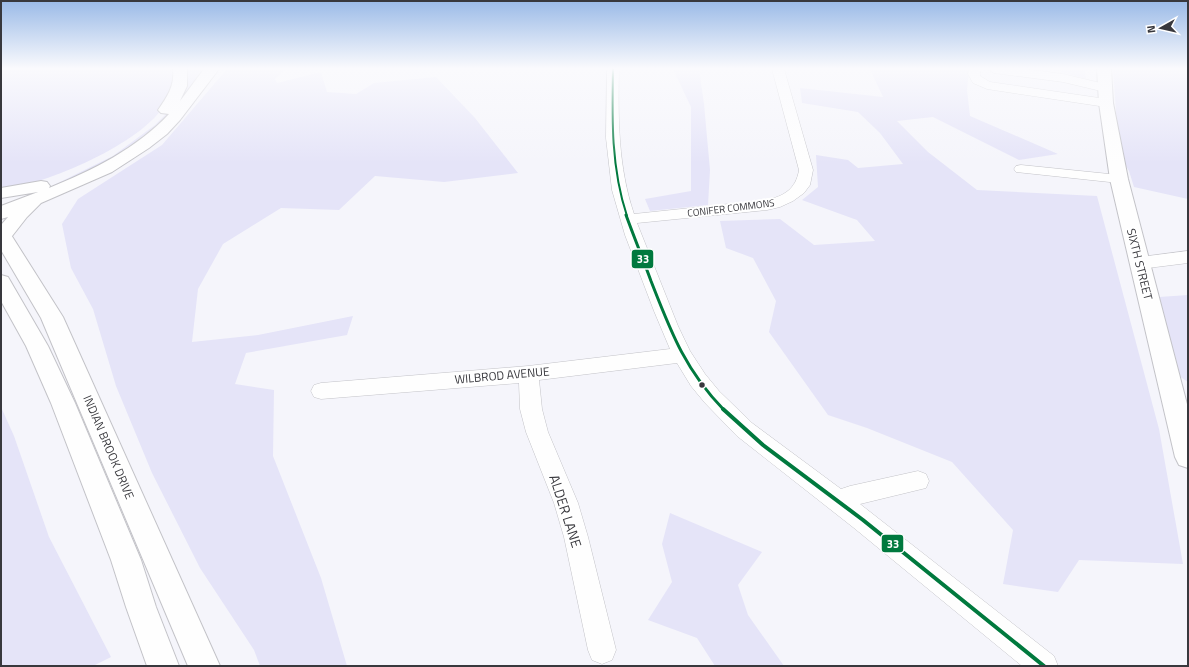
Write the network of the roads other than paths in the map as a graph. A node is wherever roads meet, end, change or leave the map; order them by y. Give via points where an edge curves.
1 (172, 100) edge
2 (187, 100) edge
3 (613, 100) edge
4 (787, 100) edge
5 (1107, 100) edge
6 (1021, 169) dead end
7 (1119, 179) junction
8 (42, 191) junction
9 (1, 193) edge
10 (1, 203) edge
11 (1, 213) edge
12 (628, 219) junction
13 (2, 235) edge
14 (1188, 257) edge
15 (1140, 263) junction
16 (1, 282) edge
17 (682, 355) junction
18 (528, 374) junction
19 (321, 391) dead end
20 (1188, 457) edge
21 (918, 481) dead end
22 (838, 501) junction
23 (602, 650) dead end
24 (163, 666) edge
25 (204, 666) edge
26 (1044, 666) edge

1 - 8 main road via 149,127 126,144
2 - 8 main road via 163,129 147,143 104,169
3 - 12 street via 617,179
4 - 12 street, CONIFER COMMONS via 806,170 804,184 794,195 778,203 754,207
5 - 7 main road, SIXTH STREET
6 - 7 street
7 - 15 main road, SIXTH STREET
8 - 9 main road
8 - 10 main road
8 - 11 main road
8 - 13 main road
12 - 17 street
13 - 25 main road, INDIAN BROOK DRIVE via 52,317
14 - 15 street
15 - 20 main road, SIXTH STREET
16 - 24 main road, INDIAN BROOK DRIVE via 37,346 63,403 126,560
17 - 18 street, WILBROD AVENUE
17 - 22 street via 699,381 723,408 755,437
18 - 19 street, WILBROD AVENUE
18 - 23 street, ALDER LANE via 531,409 537,432 558,481 572,524
21 - 22 street
22 - 26 street

